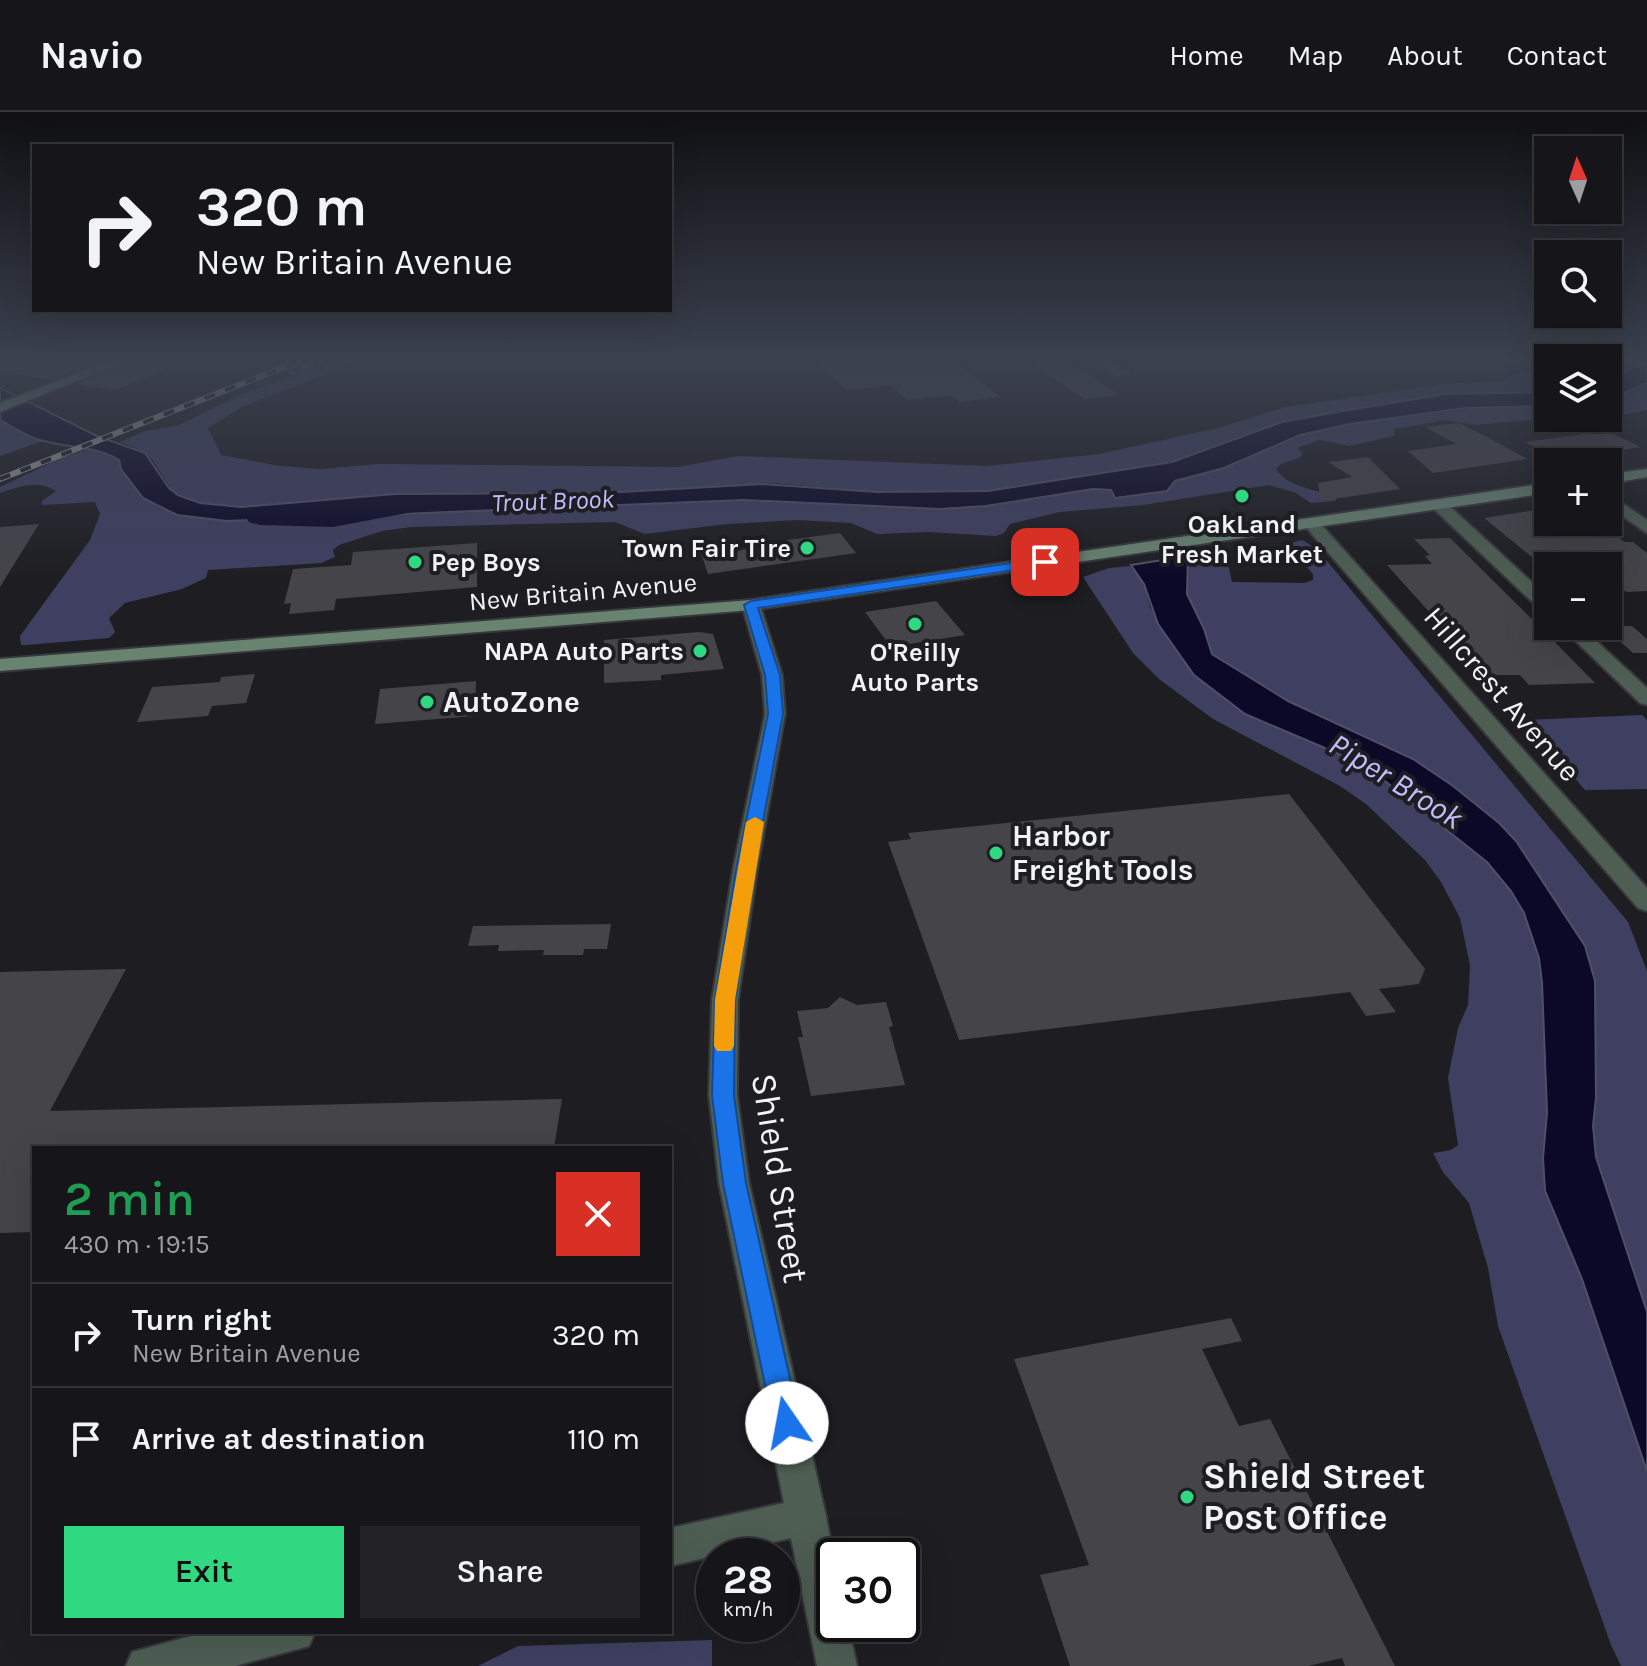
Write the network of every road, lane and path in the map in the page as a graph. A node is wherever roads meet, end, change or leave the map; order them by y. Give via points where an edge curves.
1 (1647, 473) edge
2 (1622, 477) edge
3 (1534, 490) edge
4 (1439, 505) junction
5 (1622, 509) edge
6 (1311, 523) junction
7 (1647, 528) edge
8 (1534, 594) edge
9 (751, 605) junction
10 (1584, 640) edge
11 (0, 665) edge
12 (1647, 699) edge
13 (1647, 903) edge
14 (807, 1516) junction
15 (672, 1547) edge
16 (286, 1634) edge
17 (146, 1666) edge
18 (837, 1666) edge

1 - 2 main road
3 - 4 main road, New Britain Avenue
4 - 6 main road, New Britain Avenue
4 - 8 street
5 - 7 street
6 - 9 main road, New Britain Avenue
6 - 13 street, Hillcrest Avenue
9 - 11 main road, New Britain Avenue
9 - 14 street, Shield Street via 772,675 775,714 725,1000 723,1095 734,1183
10 - 12 street
14 - 15 street
14 - 18 street, Shield Street
16 - 17 street

